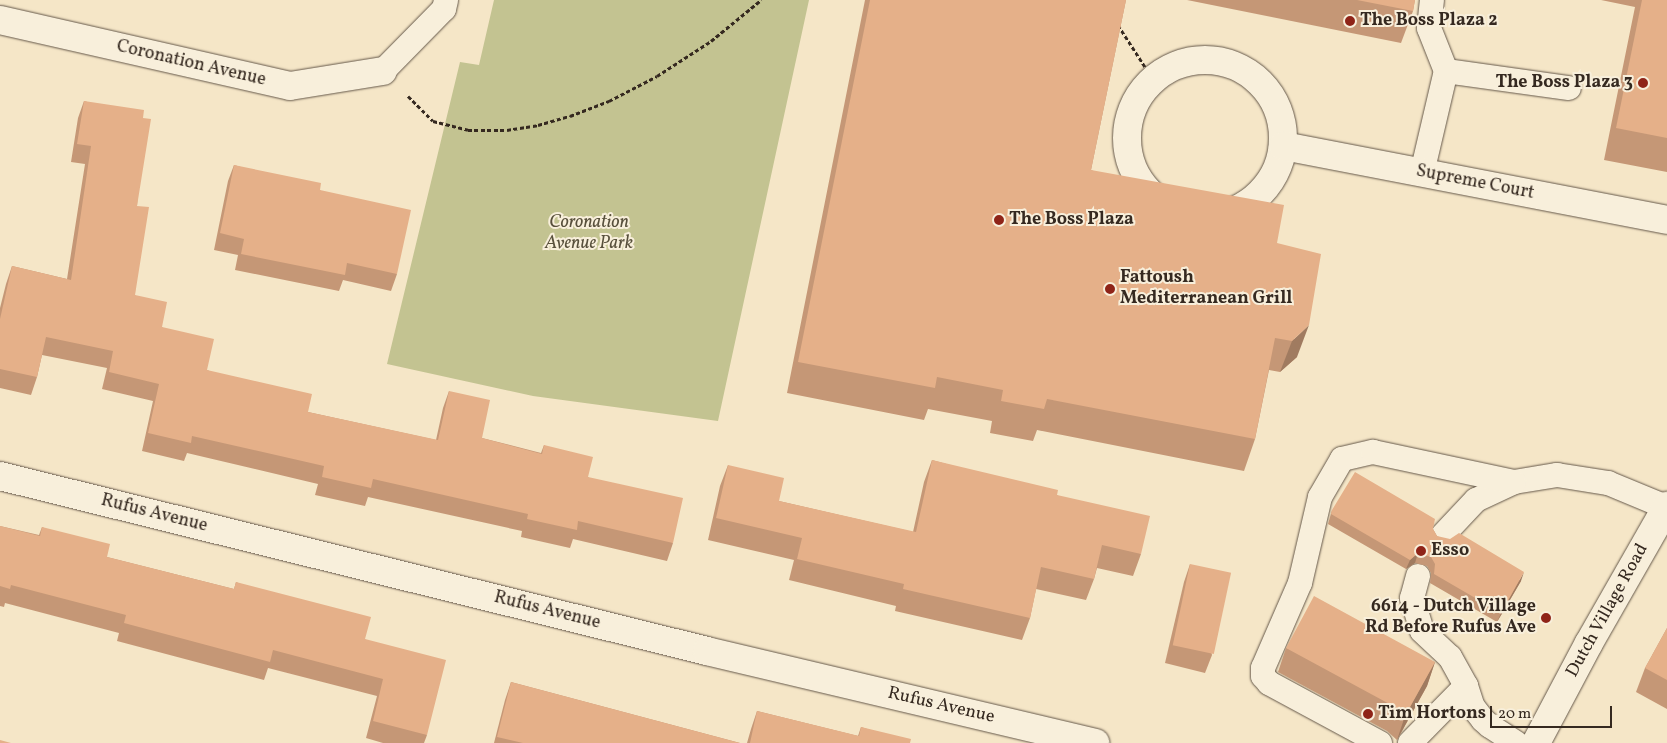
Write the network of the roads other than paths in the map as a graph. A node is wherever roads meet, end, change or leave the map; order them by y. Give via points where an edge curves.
1 (446, 0) edge
2 (1432, 0) edge
3 (3, 18) edge
4 (383, 71) joint
5 (1446, 71) junction
6 (1569, 88) dead end
7 (1282, 146) junction
8 (1422, 173) junction
9 (1667, 220) edge
10 (0, 476) edge
11 (1514, 482) junction
12 (1667, 507) edge
13 (1443, 535) edge
14 (1418, 576) dead end
15 (1466, 686) junction
16 (1095, 743) edge
17 (1380, 743) edge
18 (1410, 743) edge
19 (1516, 743) edge
20 (1536, 743) edge

1 - 4 lane via 444,9
2 - 5 lane via 1429,28
3 - 4 street, Coronation Avenue via 290,86
5 - 6 lane
5 - 8 lane
7 - 7 street via 1279,112 1267,90 1248,73 1224,62 1199,60 1175,66 1153,79 1137,98 1128,122 1127,148 1134,173 1150,194 1172,209 1197,216 1223,214 1247,204 1267,186 1279,163
7 - 8 street, Supreme Court
8 - 9 street, Supreme Court
10 - 16 street, Rufus Avenue
11 - 12 lane via 1557,475 1608,483
11 - 13 lane via 1476,500
11 - 17 lane via 1373,452 1342,459 1320,497 1300,583 1263,668 1263,676 1269,683
12 - 20 street, Dutch Village Road
14 - 15 lane via 1412,598 1422,630 1450,657
15 - 18 lane
15 - 19 lane via 1473,707 1490,726

